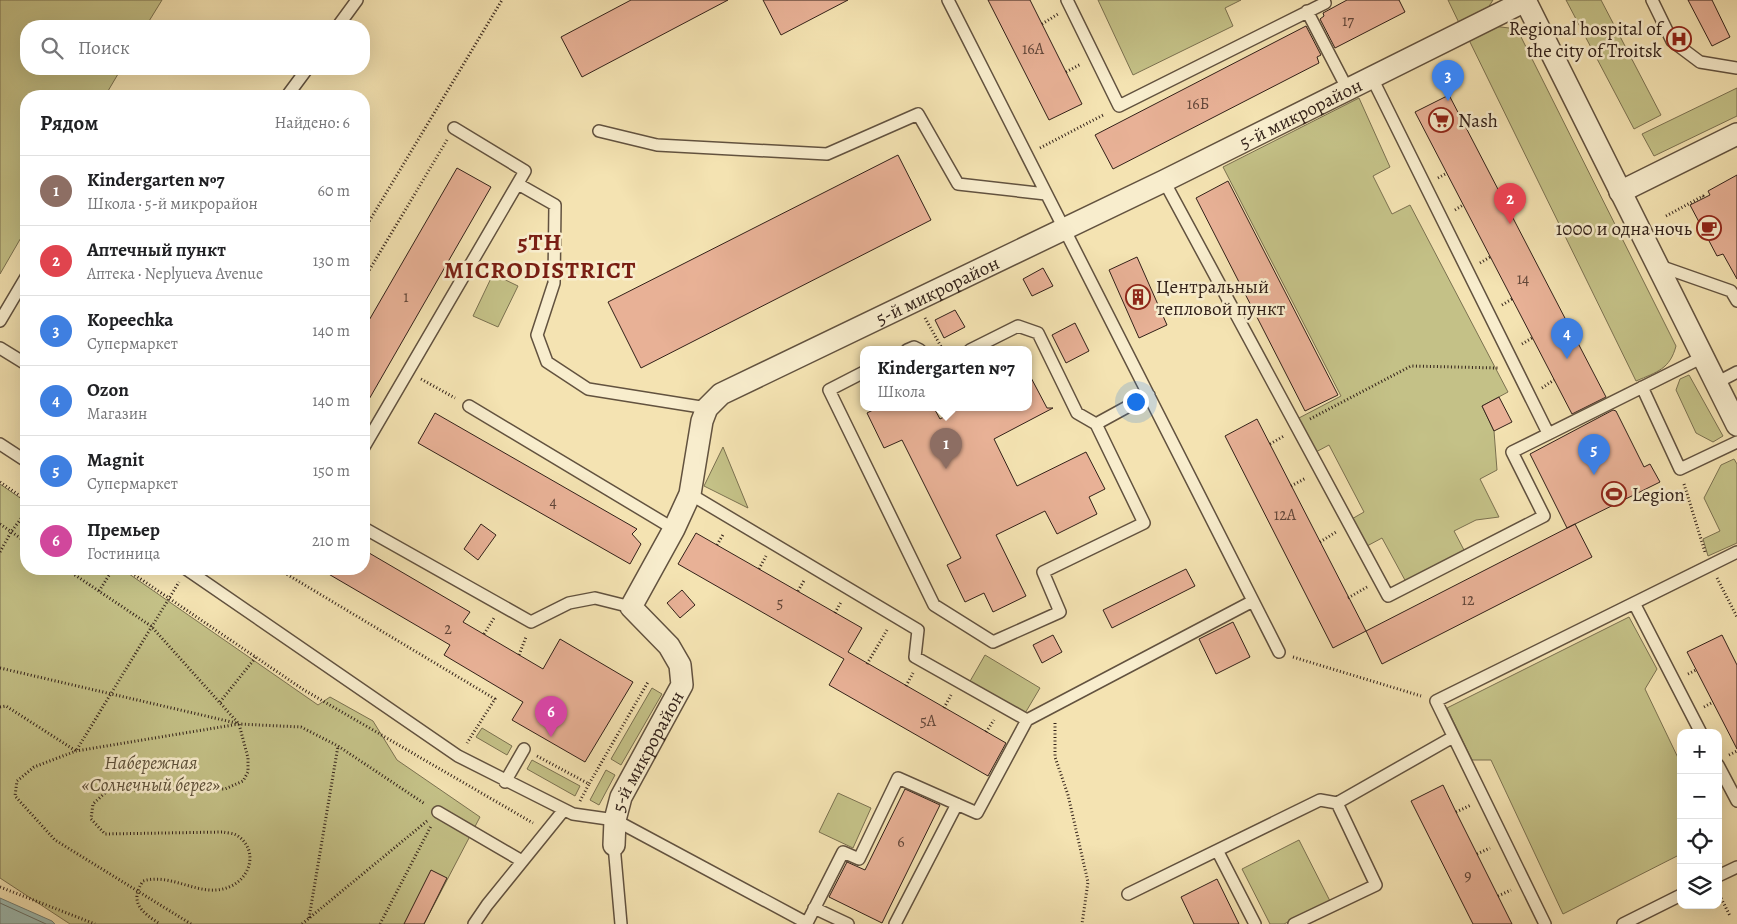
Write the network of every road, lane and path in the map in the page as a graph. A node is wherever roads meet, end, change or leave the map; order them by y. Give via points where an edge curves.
1 (358, 0) edge
2 (502, 0) edge
3 (948, 0) edge
4 (1067, 0) edge
5 (1324, 0) edge
6 (1525, 0) edge
7 (1652, 0) edge
8 (1307, 12) junction
9 (343, 20) edge
10 (1737, 68) edge
11 (303, 75) edge
12 (1372, 78) junction
13 (291, 90) edge
14 (1348, 90) junction
15 (1119, 106) junction
16 (454, 128) joint
17 (599, 131) dead end
18 (1737, 134) edge
19 (1027, 155) junction
20 (1164, 181) junction
21 (518, 184) junction
22 (1620, 192) junction
23 (1046, 194) junction
24 (1704, 198) dead end
25 (1666, 216) dead end
26 (370, 220) edge
27 (1064, 229) junction
28 (1657, 265) junction
29 (370, 269) edge
30 (20, 287) edge
31 (1737, 301) edge
32 (922, 313) dead end
33 (0, 321) edge
34 (941, 346) edge
35 (978, 346) edge
36 (0, 348) edge
37 (1703, 357) junction
38 (20, 360) edge
39 (1516, 369) junction
40 (408, 372) junction
41 (1737, 372) edge
42 (860, 374) edge
43 (1716, 383) junction
44 (1642, 387) junction
45 (1149, 395) junction
46 (469, 406) joint
47 (708, 408) junction
48 (1096, 424) junction
49 (1737, 425) edge
50 (1296, 426) junction
51 (1548, 433) junction
52 (370, 437) edge
53 (1737, 442) edge
54 (0, 444) edge
55 (20, 457) edge
56 (1680, 469) junction
57 (0, 482) edge
58 (690, 494) junction
59 (20, 496) edge
60 (20, 520) edge
61 (0, 524) edge
62 (674, 529) junction
63 (370, 531) edge
64 (11, 532) junction
65 (20, 538) edge
66 (0, 552) edge
67 (1737, 552) edge
68 (1710, 565) junction
69 (75, 575) edge
70 (109, 575) edge
71 (135, 575) edge
72 (195, 575) edge
73 (288, 575) edge
74 (99, 591) junction
75 (168, 597) junction
76 (1253, 601) junction
77 (1634, 604) junction
78 (631, 607) junction
79 (894, 616) junction
80 (1737, 617) edge
81 (151, 626) junction
82 (1279, 652) joint
83 (256, 657) junction
84 (867, 664) dead end
85 (0, 668) edge
86 (648, 682) dead end
87 (110, 693) junction
88 (1436, 701) junction
89 (220, 702) junction
90 (0, 707) edge
91 (1049, 708) junction
92 (1027, 720) junction
93 (239, 724) junction
94 (1699, 729) edge
95 (1453, 738) junction
96 (338, 746) junction
97 (524, 749) joint
98 (76, 751) junction
99 (458, 756) junction
100 (1722, 773) edge
101 (505, 782) junction
102 (1737, 801) edge
103 (1337, 803) junction
104 (957, 804) junction
105 (563, 811) junction
106 (438, 812) junction
107 (615, 820) junction
108 (547, 830) junction
109 (614, 844) joint
110 (1218, 852) junction
111 (522, 861) junction
112 (1737, 866) edge
113 (1722, 874) edge
114 (0, 887) edge
115 (137, 890) junction
116 (1128, 894) dead end
117 (1677, 897) edge
118 (1722, 900) edge
119 (814, 908) junction
120 (1730, 916) dead end
121 (309, 918) junction
122 (95, 924) edge
123 (160, 924) edge
124 (191, 924) edge
125 (302, 924) edge
126 (380, 924) edge
127 (474, 924) edge
128 (621, 924) edge
129 (848, 924) edge
130 (895, 924) edge
131 (1082, 924) edge
132 (1255, 924) edge
133 (1294, 924) edge
134 (1545, 924) edge
135 (1623, 924) edge

1 - 9 lane
2 - 26 path
3 - 19 lane
4 - 15 lane
5 - 8 lane via 1325,3
6 - 12 street, 5-й микрорайон
6 - 22 street
7 - 10 lane via 1672,41 1700,62
8 - 14 lane
8 - 15 lane
11 - 13 lane
12 - 14 street, 5-й микрорайон
12 - 39 lane
14 - 20 street, 5-й микрорайон
15 - 19 path
16 - 21 lane via 525,171
16 - 29 path
17 - 23 lane via 657,145 827,154 918,114 958,184
18 - 22 street
19 - 23 lane
20 - 27 street, 5-й микрорайон
20 - 50 lane
21 - 40 lane
21 - 47 lane via 555,205 554,283 537,335 547,362 588,389
22 - 28 street
23 - 27 lane
24 - 25 path via 1702,196
27 - 45 lane
27 - 47 street, 5-й микрорайон via 721,394
28 - 31 lane via 1731,291
28 - 37 street
30 - 33 lane
32 - 34 path
35 - 48 lane via 1018,326 1038,333 1077,414
36 - 38 lane
37 - 43 street
37 - 44 lane
39 - 50 path via 1411,366
39 - 51 lane
40 - 46 path
40 - 52 lane
41 - 43 lane
42 - 48 lane via 829,390 934,605 993,642 1060,612 1043,572 1144,523
43 - 49 street
44 - 51 lane
44 - 56 lane
45 - 48 lane
45 - 76 lane
46 - 62 lane
47 - 58 street, 5-й микрорайон via 702,421
50 - 51 lane via 1388,596 1544,516 1512,452
53 - 56 lane
54 - 55 lane
56 - 68 path
57 - 59 path
58 - 62 street, 5-й микрорайон
58 - 79 lane
60 - 64 path
61 - 64 path
62 - 78 street, 5-й микрорайон
63 - 78 lane via 531,622 569,603 595,598
64 - 65 path
64 - 66 path
67 - 68 lane
68 - 77 lane
68 - 80 path
69 - 74 path
70 - 74 path
71 - 75 path
72 - 99 lane
73 - 99 path via 495,699
74 - 81 path
75 - 81 path
75 - 83 path
76 - 82 lane
76 - 91 lane
77 - 88 lane
77 - 94 lane
78 - 107 street, 5-й микрорайон via 669,646 680,665 682,685 621,797
79 - 84 path
79 - 92 lane via 918,630 915,657
81 - 87 path
81 - 89 path
82 - 88 path
83 - 89 path
83 - 108 path via 304,690
85 - 87 path
86 - 97 path via 589,784
87 - 93 path
87 - 98 path
88 - 95 lane
89 - 93 path
90 - 98 path via 6,706
91 - 92 lane
91 - 131 path via 1056,725 1055,757 1068,794 1088,882
92 - 104 lane via 977,813
93 - 96 path via 302,727
93 - 98 path
93 - 115 path via 248,758 244,781 225,789 108,791 93,804 91,819 105,834 223,832 237,835 250,855 249,868 242,881 227,888 207,890 155,877 143,881
95 - 103 lane
95 - 134 lane
96 - 106 path
96 - 121 path
97 - 101 lane
98 - 115 path via 34,766 17,780 15,796 55,840
99 - 101 lane
100 - 102 lane
101 - 105 lane
103 - 110 lane via 1320,800
103 - 133 lane via 1376,885
104 - 119 lane via 898,778 859,859 843,852
104 - 130 lane
105 - 107 lane
105 - 108 lane
106 - 111 lane
106 - 121 path
106 - 126 path
107 - 109 street, 5-й микрорайон
107 - 119 lane via 807,922
108 - 111 lane
109 - 128 lane
110 - 116 lane
110 - 132 lane
111 - 127 lane
112 - 113 lane
114 - 122 path
115 - 123 path via 136,901
115 - 124 path
117 - 135 lane
118 - 120 path
119 - 129 lane
121 - 125 path

